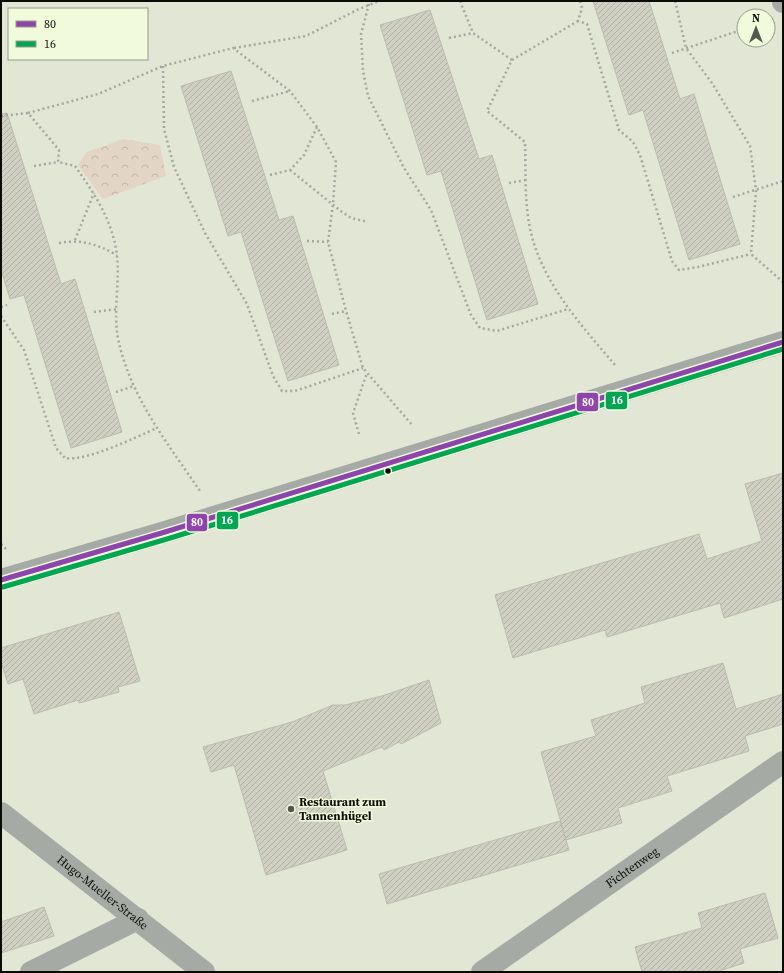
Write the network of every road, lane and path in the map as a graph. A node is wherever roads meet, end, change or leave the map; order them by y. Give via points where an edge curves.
1 (379, 1) edge
2 (460, 1) edge
3 (580, 1) edge
4 (675, 1) edge
5 (369, 4) junction
6 (578, 21) junction
7 (736, 32) edge
8 (473, 33) junction
9 (449, 38) dead end
10 (233, 48) junction
11 (686, 48) junction
12 (672, 53) dead end
13 (512, 60) junction
14 (163, 66) junction
15 (290, 91) junction
16 (252, 101) dead end
17 (28, 113) junction
18 (1, 116) edge
19 (317, 127) junction
20 (58, 162) junction
21 (34, 166) dead end
22 (290, 170) junction
23 (270, 175) dead end
24 (526, 180) junction
25 (783, 181) edge
26 (509, 183) dead end
27 (756, 190) junction
28 (94, 193) junction
29 (733, 196) dead end
30 (333, 204) junction
31 (368, 222) dead end
32 (75, 240) junction
33 (307, 242) dead end
34 (328, 242) junction
35 (59, 243) dead end
36 (751, 254) junction
37 (117, 255) junction
38 (783, 282) edge
39 (7, 305) dead end
40 (1, 307) edge
41 (117, 309) junction
42 (568, 309) junction
43 (346, 310) junction
44 (94, 312) dead end
45 (332, 314) dead end
46 (1, 316) edge
47 (783, 342) edge
48 (363, 368) junction
49 (367, 373) junction
50 (134, 386) junction
51 (634, 388) junction
52 (116, 392) dead end
53 (157, 428) junction
54 (359, 434) dead end
55 (433, 450) junction
56 (218, 516) junction
57 (1, 580) edge
58 (783, 762) edge
59 (1, 813) edge
60 (138, 919) junction
61 (31, 972) edge
62 (204, 972) edge
63 (482, 972) edge

1 - 5 path
2 - 8 path
3 - 6 path via 582,8
4 - 11 path
5 - 10 path via 306,36
5 - 42 path via 361,34 363,71 368,96 404,168 431,210 471,315 480,328 497,331
6 - 13 path
6 - 36 path via 587,24 619,130 633,142 640,155 672,261 679,270
7 - 11 path
8 - 9 path
8 - 13 path
10 - 14 path
10 - 15 path
11 - 12 path
11 - 27 path via 712,83 750,146
13 - 24 path via 487,111 525,142
14 - 17 path via 98,94
14 - 48 path via 164,129 174,167 205,234 246,304 273,376 282,391 295,391
15 - 16 path
15 - 19 path
17 - 18 path
17 - 20 path via 59,150
19 - 22 path via 304,155
19 - 30 path via 336,162
20 - 21 path
20 - 28 path via 75,166
22 - 23 path
22 - 30 path
24 - 26 path
24 - 42 path via 531,232 538,255
25 - 27 path
27 - 29 path
27 - 36 path
28 - 32 path
28 - 37 path via 110,226
30 - 31 path via 351,218
30 - 34 path
32 - 35 path
32 - 37 path via 100,246
33 - 34 path
34 - 43 path
36 - 38 path
37 - 41 path
39 - 40 path
41 - 44 path
41 - 50 path via 117,336
42 - 51 path
43 - 45 path
43 - 48 path
46 - 53 path via 24,350 56,448 65,458 79,458
47 - 51 street
48 - 49 path
49 - 54 path via 353,413
49 - 55 path
50 - 52 path
50 - 53 path
51 - 55 street
53 - 56 path
55 - 56 street
56 - 57 street
58 - 63 street, Fichtenweg
59 - 60 street, Hugo-Mueller-Straße
60 - 61 street
60 - 62 street, Hugo-Mueller-Straße

